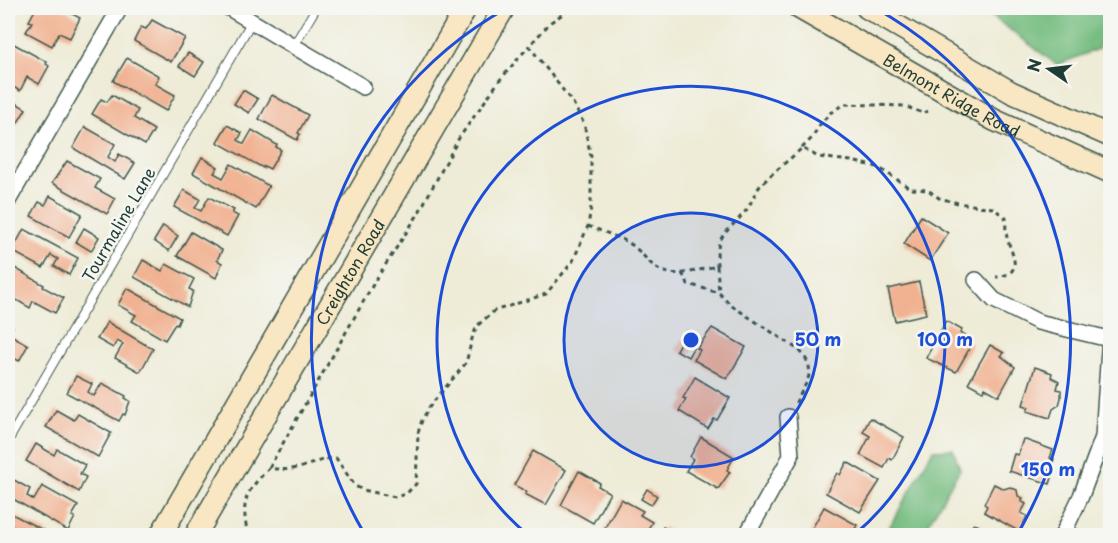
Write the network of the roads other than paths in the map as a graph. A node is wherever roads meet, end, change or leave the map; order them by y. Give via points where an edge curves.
1 (120, 8) edge
2 (229, 8) edge
3 (316, 8) edge
4 (466, 8) edge
5 (504, 8) edge
6 (799, 8) edge
7 (867, 8) edge
8 (252, 21) junction
9 (294, 45) junction
10 (363, 87) dead end
11 (1110, 136) edge
12 (1110, 172) edge
13 (8, 201) edge
14 (976, 280) road end
15 (1110, 337) edge
16 (788, 417) road end
17 (8, 441) edge
18 (160, 536) edge
19 (195, 536) edge
20 (746, 536) edge
21 (1062, 536) edge

1 - 13 street
2 - 8 street
3 - 9 lane
4 - 18 street, Creighton Road
5 - 19 street, Creighton Road
6 - 12 street, Belmont Ridge Road via 994,120
7 - 11 street, Belmont Ridge Road via 1011,92
8 - 9 street
8 - 17 lane, Tourmaline Lane
9 - 10 street
14 - 15 street via 994,300 1038,322
15 - 21 street via 1103,437
16 - 20 street via 791,456

